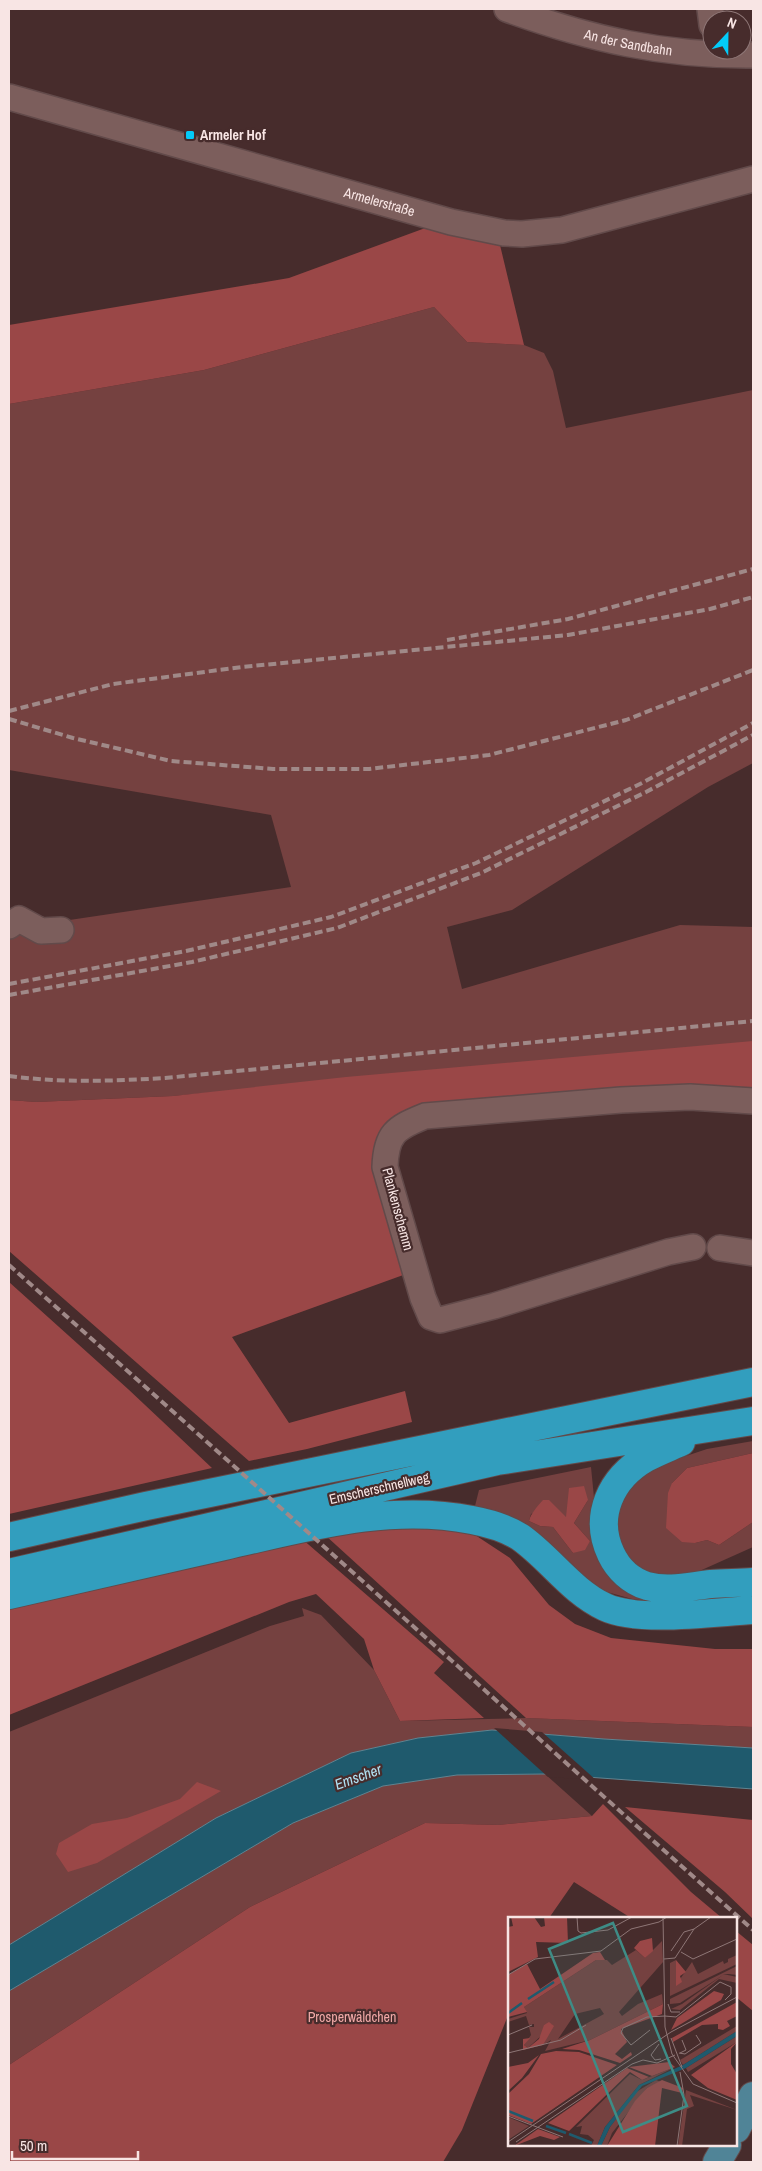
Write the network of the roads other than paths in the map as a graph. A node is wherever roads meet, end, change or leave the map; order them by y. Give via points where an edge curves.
1 (507, 9) edge
2 (702, 53) edge
3 (9, 97) edge
4 (753, 179) edge
5 (9, 926) edge
6 (61, 930) dead end
7 (753, 1101) edge
8 (693, 1247) dead end
9 (720, 1248) dead end
10 (753, 1253) edge
11 (753, 1382) edge
12 (742, 1423) edge
13 (9, 1537) edge
14 (753, 1567) edge
15 (9, 1572) edge
16 (753, 1582) edge
17 (719, 1584) junction
18 (9, 1595) edge
19 (748, 1614) edge
20 (753, 2096) edge
21 (737, 2127) edge
22 (726, 2146) edge
23 (718, 2162) edge

1 - 2 street, An der Sandbahn via 627,45
3 - 4 street, Armelerstraße via 451,222 504,233 562,230
5 - 6 street via 20,919 41,931
7 - 8 street, Plankenschemm via 690,1097 621,1100 425,1116 397,1129 385,1150 385,1167 423,1298 431,1316 440,1320
9 - 10 street
11 - 13 highway
12 - 15 highway, Emscherschnellweg via 497,1461
12 - 17 highway via 681,1442 646,1458 612,1491 603,1514 605,1537 611,1553 624,1573 636,1582 663,1589
14 - 17 highway
16 - 17 highway
18 - 19 highway via 289,1532 367,1516 400,1514 471,1520 496,1526 519,1537 569,1582 605,1607 625,1613 649,1616
20 - 21 main road
22 - 23 main road

